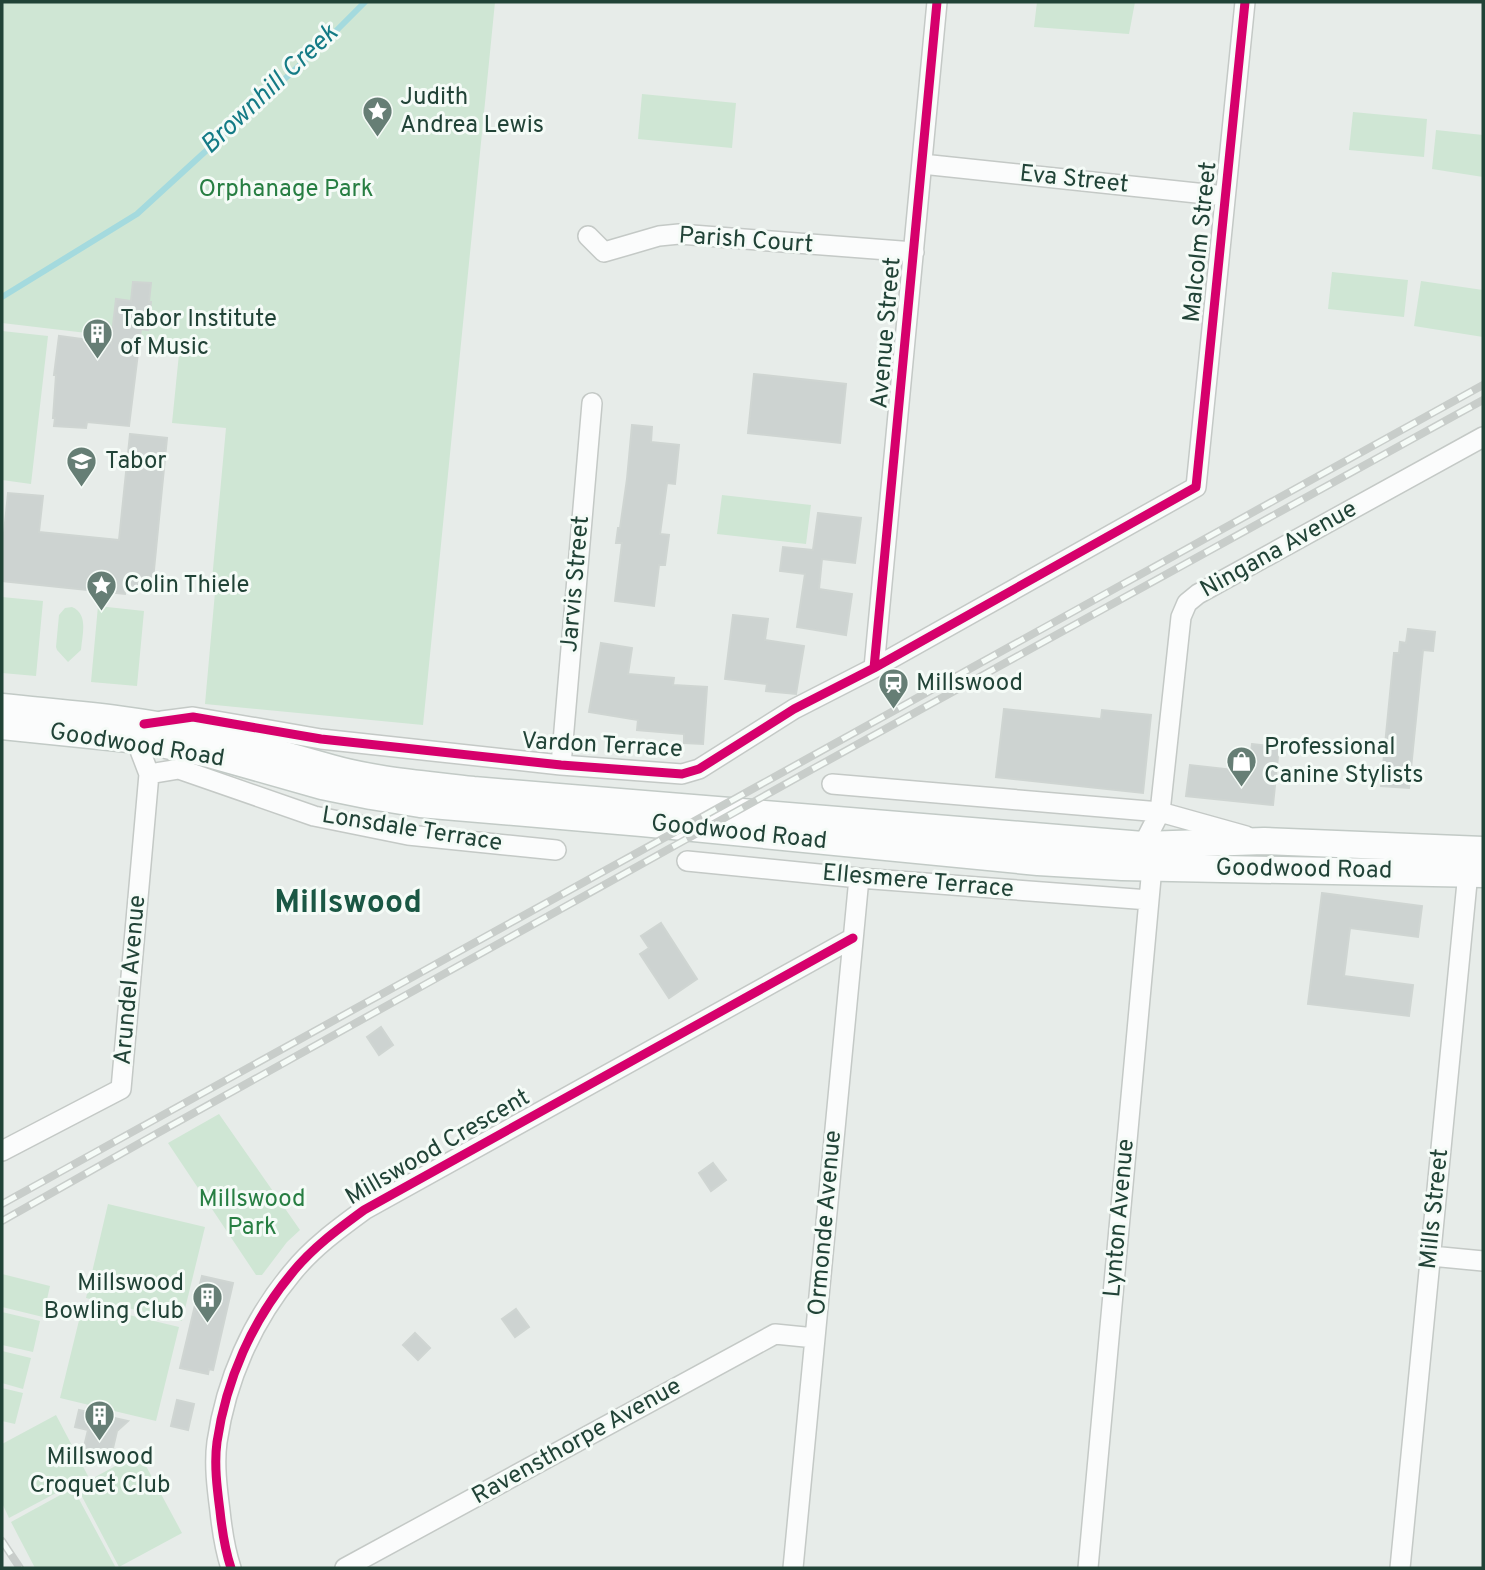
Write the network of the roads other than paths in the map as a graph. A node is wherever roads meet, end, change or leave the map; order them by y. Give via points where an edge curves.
1 (937, 2) edge
2 (1245, 2) edge
3 (922, 164) junction
4 (1225, 196) junction
5 (588, 236) dead end
6 (914, 252) junction
7 (592, 403) dead end
8 (1483, 437) edge
9 (1196, 487) joint
10 (874, 668) junction
11 (2, 707) edge
12 (2, 726) edge
13 (140, 732) junction
14 (321, 739) junction
15 (303, 760) junction
16 (561, 765) junction
17 (149, 774) junction
18 (832, 784) dead end
19 (1160, 812) junction
20 (1264, 841) junction
21 (556, 850) dead end
22 (1148, 856) junction
23 (687, 861) dead end
24 (1476, 862) edge
25 (859, 878) junction
26 (1149, 900) junction
27 (853, 938) junction
28 (2, 1151) edge
29 (1431, 1256) junction
30 (1483, 1261) edge
31 (815, 1339) junction
32 (231, 1568) edge
33 (345, 1568) edge
34 (793, 1568) edge
35 (1088, 1568) edge
36 (1400, 1568) edge

1 - 3 street, Avenue Street
2 - 4 street, Malcolm Street
3 - 4 street, Eva Street
3 - 6 street, Avenue Street
4 - 9 street, Malcolm Street
5 - 6 street, Parish Court via 604,252 679,234
6 - 10 street, Avenue Street
7 - 16 street, Jarvis Street
8 - 19 street, Ningana Avenue via 1186,603
9 - 10 street, Vardon Terrace
10 - 16 street, Vardon Terrace via 794,709 699,769 682,774
11 - 13 main road, Goodwood Road via 88,716
12 - 13 main road, Goodwood Road
13 - 14 street, Vardon Terrace via 193,717
13 - 15 main road, Goodwood Road via 196,732
13 - 17 street, Arundel Avenue
13 - 22 main road, Goodwood Road via 323,786 420,804 1038,862 1122,867
14 - 15 street via 306,746
14 - 16 street, Vardon Terrace
15 - 22 main road, Goodwood Road via 369,776 473,790
17 - 21 street, Lonsdale Terrace via 179,769 314,816 408,835
17 - 28 street, Arundel Avenue via 121,1089
18 - 19 street
19 - 20 street
19 - 22 street, Ningana Avenue
20 - 22 main road, Goodwood Road
20 - 24 main road, Goodwood Road
22 - 24 main road, Goodwood Road
22 - 26 street, Lynton Avenue
23 - 25 street, Ellesmere Terrace
24 - 29 street, Mills Street
25 - 26 street, Ellesmere Terrace
25 - 27 street, Ormonde Avenue
26 - 35 street, Lynton Avenue
27 - 31 street, Ormonde Avenue
27 - 32 street, Millswood Crescent via 364,1210 315,1248 270,1302 231,1383 217,1444 216,1481
29 - 30 street
29 - 36 street, Mills Street
31 - 33 street, Ravensthorpe Avenue via 775,1334
31 - 34 street, Ormonde Avenue

